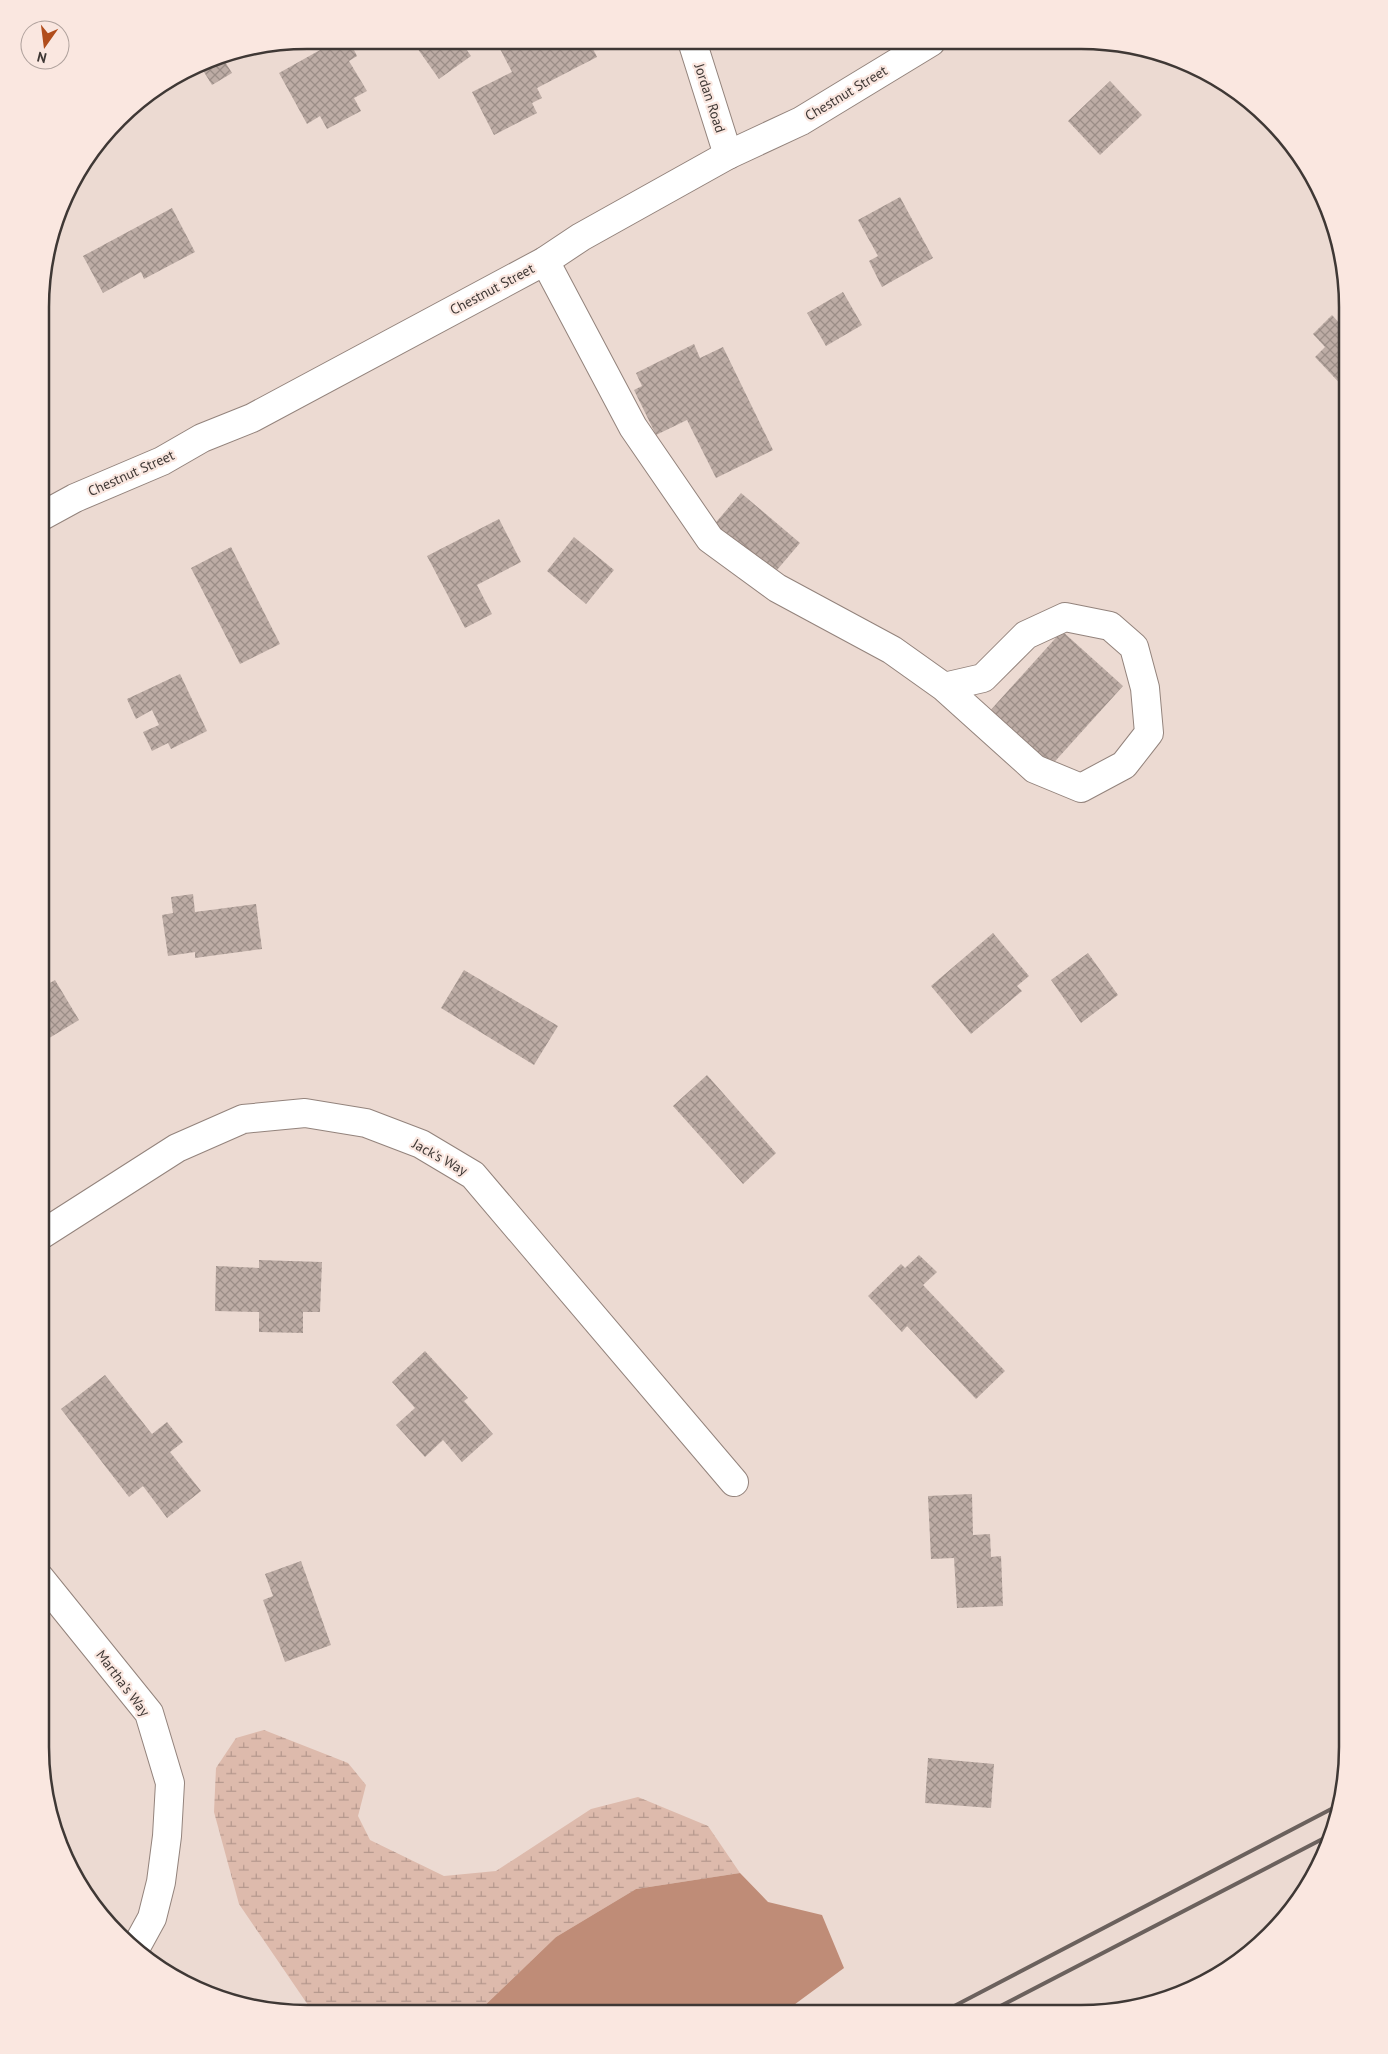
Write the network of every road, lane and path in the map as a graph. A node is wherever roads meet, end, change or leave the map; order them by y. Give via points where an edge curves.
1 (695, 49) edge
2 (919, 49) edge
3 (728, 155) junction
4 (545, 261) junction
5 (49, 512) edge
6 (944, 688) junction
7 (49, 1230) edge
8 (734, 1482) dead end
9 (49, 1589) edge
10 (139, 1942) edge

1 - 3 street, Jordan Road
2 - 3 street, Chestnut Street via 801,120
3 - 4 street, Chestnut Street via 581,237
4 - 5 street, Chestnut Street via 252,418 202,438 162,461
4 - 6 street via 633,427 710,539 777,588 892,650
6 - 6 street via 1035,769 1081,788 1124,765 1149,733 1145,688 1134,647 1110,626 1065,617 1026,635 983,678
7 - 8 street, Jack's Way via 177,1148 243,1120 305,1113 366,1123 421,1144 473,1176
9 - 10 street, Martha's Way via 149,1713 170,1783 161,1882 152,1918

